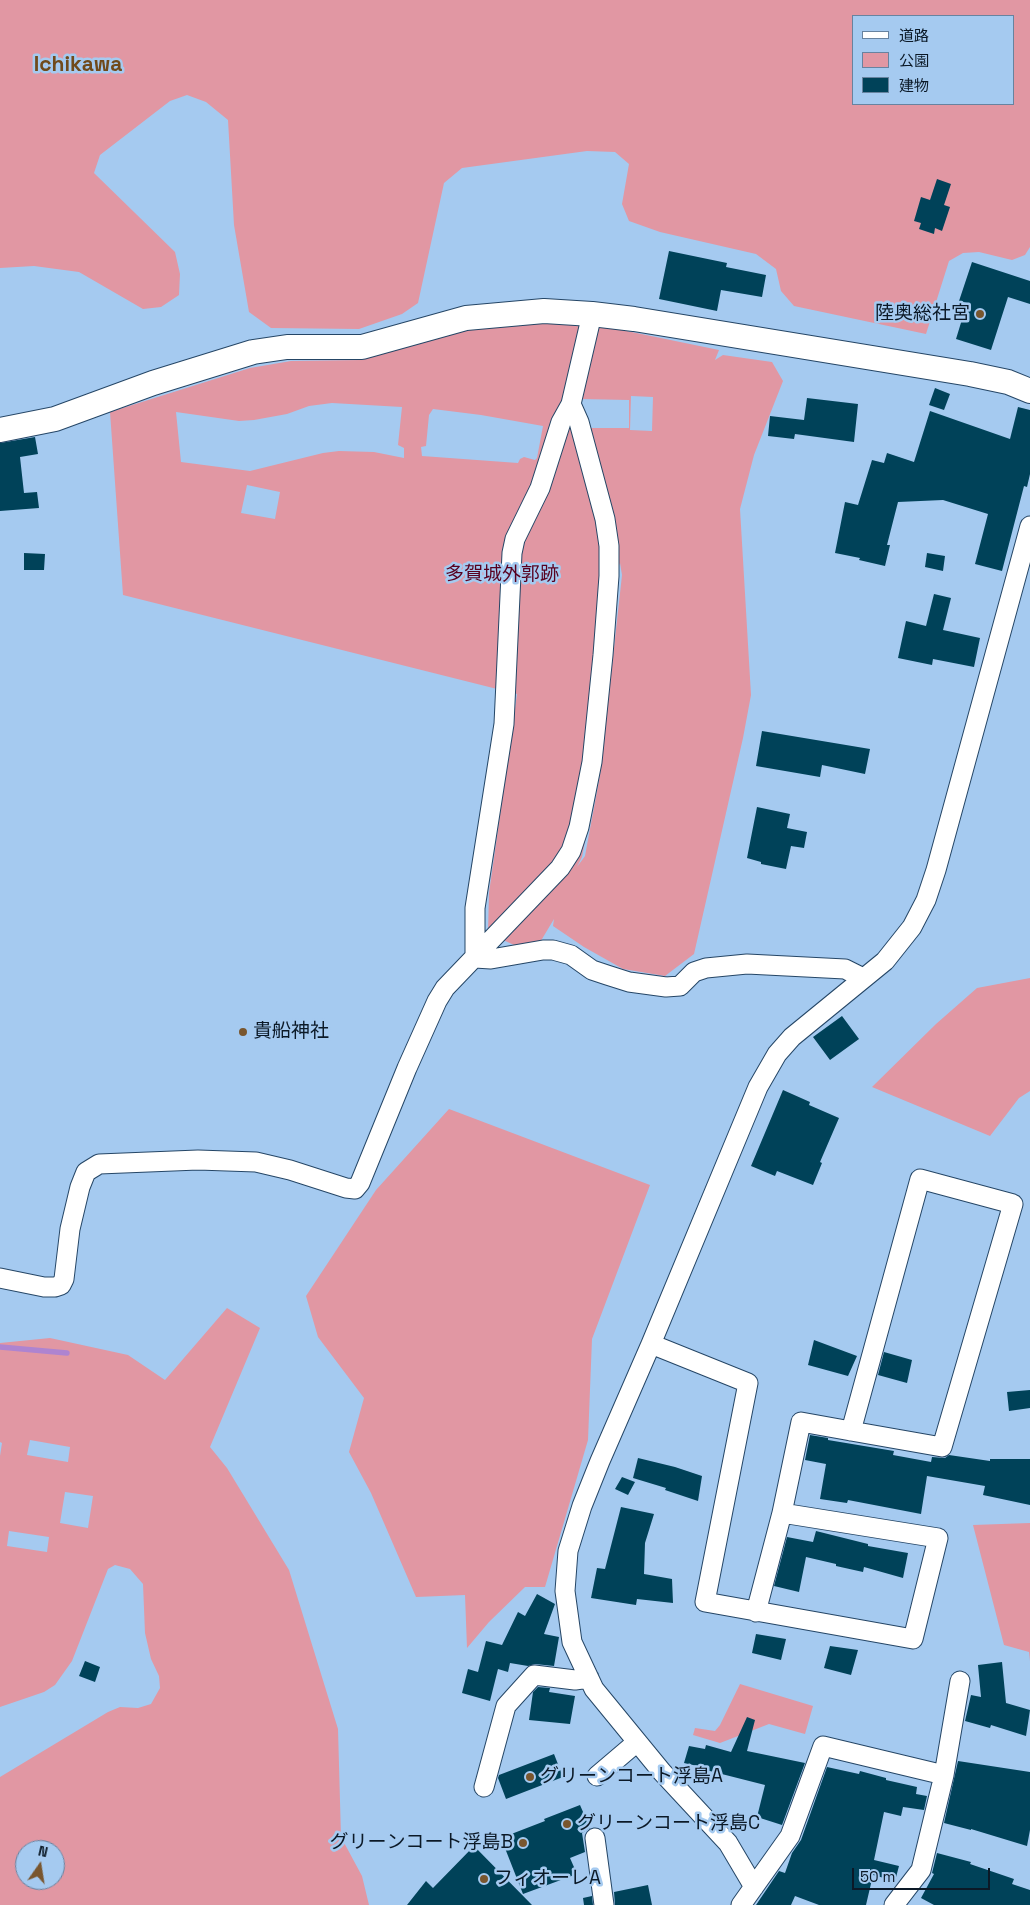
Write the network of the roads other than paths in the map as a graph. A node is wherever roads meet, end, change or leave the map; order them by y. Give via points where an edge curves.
1 (592, 314) junction
2 (1030, 391) edge
3 (571, 404) junction
4 (0, 430) edge
5 (1030, 526) edge
6 (475, 958) junction
7 (863, 978) junction
8 (0, 1278) edge
9 (651, 1344) junction
10 (851, 1431) junction
11 (782, 1513) junction
12 (756, 1612) junction
13 (589, 1678) junction
14 (960, 1681) dead end
15 (637, 1742) junction
16 (944, 1775) junction
17 (597, 1776) dead end
18 (484, 1787) dead end
19 (595, 1838) dead end
20 (754, 1887) junction
21 (604, 1905) edge
22 (741, 1905) edge
23 (894, 1905) edge

1 - 2 street via 970,374 1008,382
1 - 3 street
1 - 4 street via 544,311 492,314 466,318 362,347 287,347 253,352 153,383 55,419
3 - 6 street via 561,422 540,488 512,552 504,724 475,908
3 - 6 street via 579,422 609,546 603,655 592,762 571,851 560,868
5 - 7 street via 926,900 912,927 886,961
6 - 7 street via 491,959 553,950 572,955 592,970 607,975 666,987 680,986 694,972 706,968 747,964 845,969
6 - 8 street via 451,981 437,1001 355,1189 256,1162 206,1160 99,1164 86,1172 80,1187 61,1284 44,1286
7 - 9 street via 792,1037 777,1054 758,1087
9 - 12 street via 748,1383 705,1602
9 - 13 street via 600,1461 568,1551 565,1591 572,1642
10 - 10 street via 942,1446 1013,1204 920,1179
10 - 11 street via 801,1422
11 - 12 street
11 - 12 street via 938,1538 913,1639
13 - 15 street via 594,1689
13 - 18 street via 575,1680 534,1675 506,1706
14 - 16 street
15 - 17 street
15 - 20 street via 728,1843
16 - 20 street via 824,1746 790,1836
16 - 23 street via 921,1870
19 - 21 street
20 - 22 street

